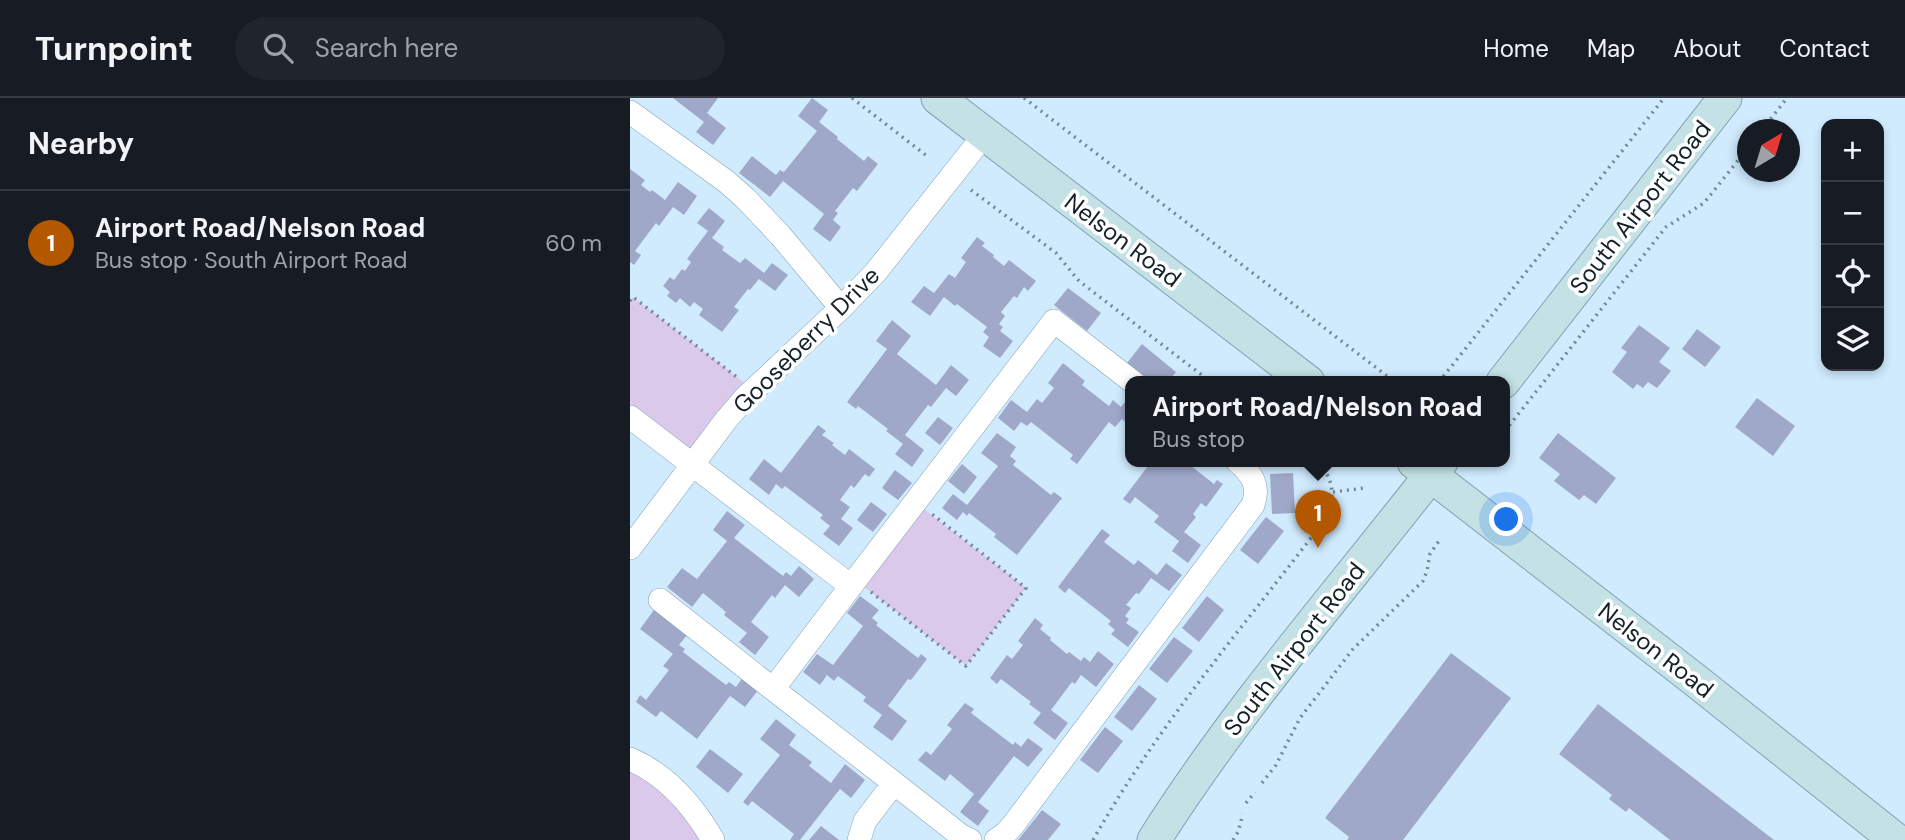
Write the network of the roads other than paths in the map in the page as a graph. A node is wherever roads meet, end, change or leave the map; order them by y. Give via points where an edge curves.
1 (939, 98) edge
2 (1725, 98) edge
3 (630, 112) edge
4 (985, 134) junction
5 (841, 308) junction
6 (1125, 376) edge
7 (1300, 376) edge
8 (1508, 376) edge
9 (630, 417) edge
10 (692, 465) junction
11 (1244, 467) edge
12 (1427, 467) edge
13 (1429, 467) edge
14 (630, 548) edge
15 (853, 583) junction
16 (660, 600) dead end
17 (773, 689) junction
18 (630, 759) edge
19 (894, 783) junction
20 (1881, 835) edge
21 (713, 840) edge
22 (859, 840) edge
23 (970, 840) edge
24 (996, 840) edge
25 (1154, 840) edge

1 - 4 main road, Nelson Road
2 - 8 main road, South Airport Road
3 - 5 street via 746,199
4 - 5 street, Gooseberry Drive via 875,273
4 - 7 main road, Nelson Road
5 - 10 street, Gooseberry Drive via 726,419
6 - 15 street via 1054,321
9 - 10 street
10 - 14 street, Gooseberry Drive
10 - 15 street
11 - 24 street via 1254,481 1253,505 1013,825
12 - 25 main road, South Airport Road via 1187,788
13 - 20 main road, Nelson Road
15 - 17 street
16 - 17 street
17 - 19 street
18 - 21 street via 679,793
19 - 22 street via 865,821
19 - 23 street

